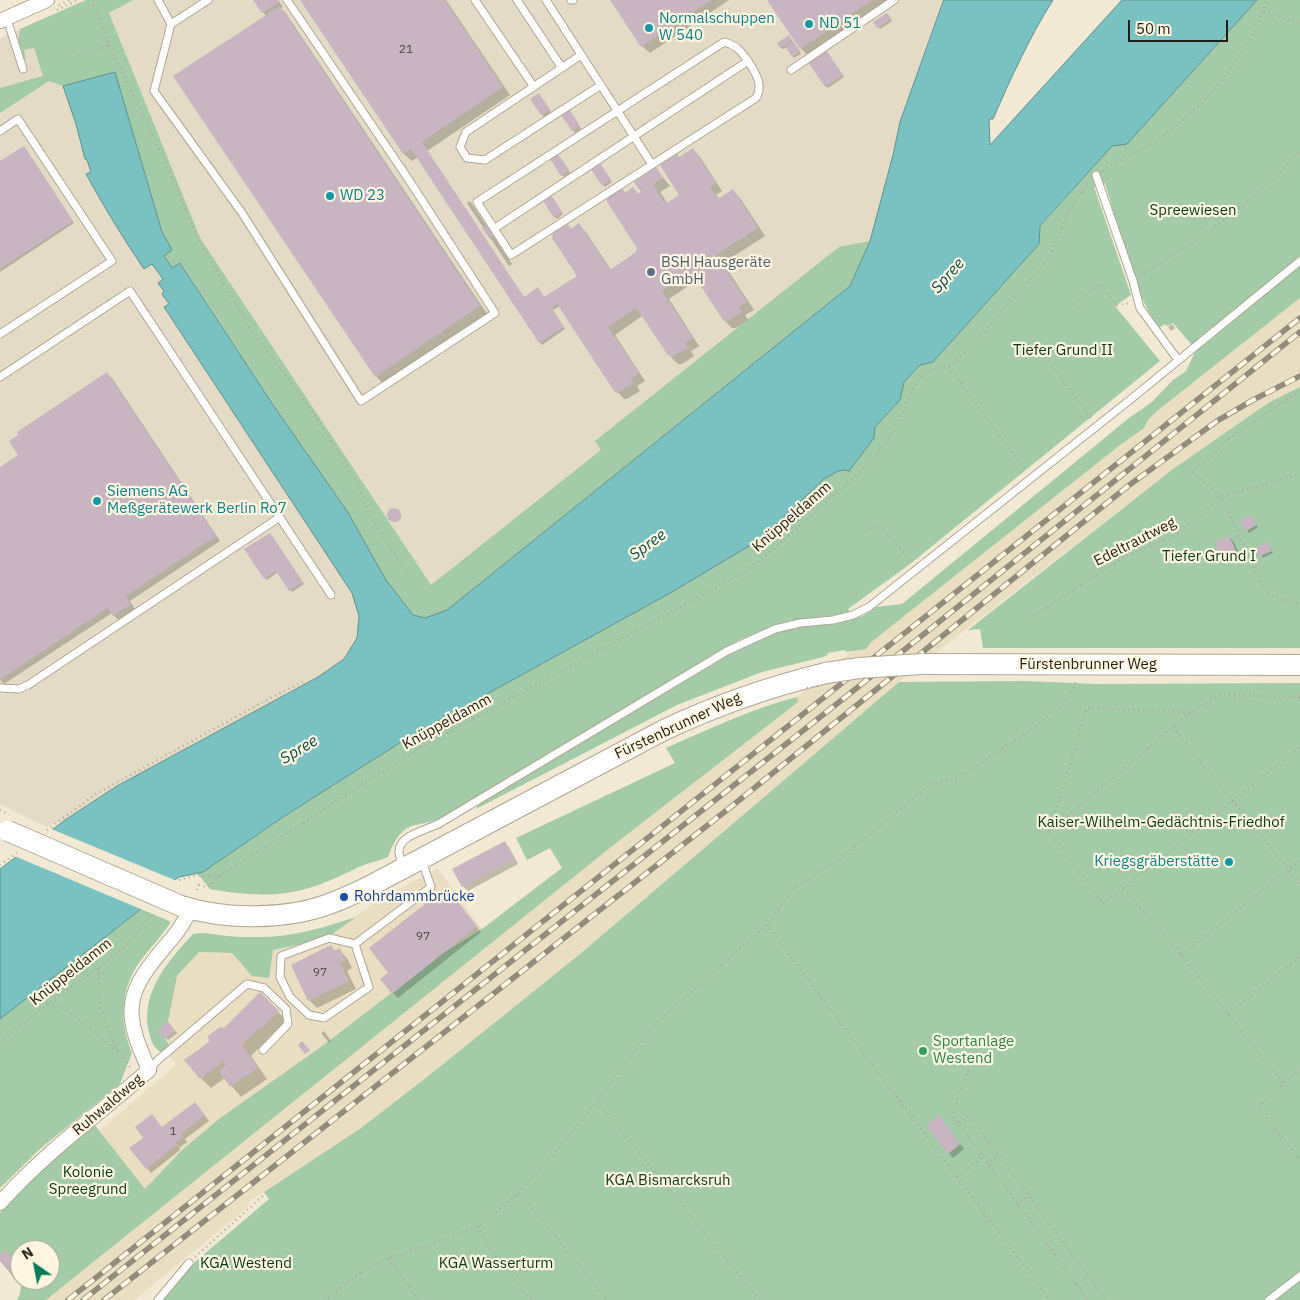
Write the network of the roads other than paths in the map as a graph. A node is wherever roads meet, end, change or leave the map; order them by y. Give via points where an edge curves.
1 (48, 0) edge
2 (158, 0) edge
3 (207, 0) edge
4 (287, 0) edge
5 (476, 0) edge
6 (516, 0) edge
7 (546, 0) edge
8 (894, 0) edge
9 (3, 20) edge
10 (170, 24) junction
11 (581, 55) junction
12 (748, 61) junction
13 (562, 68) junction
14 (23, 69) dead end
15 (791, 70) dead end
16 (601, 85) junction
17 (534, 87) junction
18 (617, 110) junction
19 (0, 131) edge
20 (634, 137) junction
21 (651, 163) junction
22 (1096, 175) road end
23 (495, 228) junction
24 (1300, 261) edge
25 (0, 334) edge
26 (1178, 360) junction
27 (0, 377) edge
28 (280, 517) junction
29 (331, 595) dead end
30 (1300, 665) edge
31 (0, 688) edge
32 (4, 829) edge
33 (421, 858) junction
34 (403, 868) junction
35 (190, 902) junction
36 (355, 944) junction
37 (263, 1050) dead end
38 (149, 1070) junction
39 (0, 1203) edge
40 (189, 1263) road end
41 (1300, 1276) edge
42 (158, 1300) edge
43 (1270, 1300) edge

1 - 9 street
2 - 10 lane
3 - 10 lane
4 - 10 lane via 408,177 495,313 361,400 242,213 154,91
5 - 17 lane
6 - 13 lane
7 - 11 lane
8 - 15 lane
9 - 14 lane
11 - 13 lane
11 - 16 lane
12 - 18 lane via 733,44 724,42
12 - 20 lane
12 - 21 lane via 758,75 756,98
13 - 17 lane
16 - 17 lane via 484,160 467,158 460,147 466,132
16 - 18 lane
18 - 20 lane
18 - 23 lane via 477,202
19 - 25 lane via 18,120 112,261
20 - 21 lane
20 - 23 lane
21 - 23 lane via 511,255
22 - 26 lane via 1140,308
24 - 26 lane
26 - 34 lane via 869,607 833,620 775,629 727,651 440,823 410,836 400,845
27 - 28 lane via 130,291
28 - 29 lane
28 - 31 lane via 28,685 18,689
30 - 33 main road, Fürstenbrunner Weg, bridge via 922,664 826,673 770,687 697,714
32 - 35 main road, bridge
33 - 34 main road, Fürstenbrunner Weg
33 - 36 lane via 431,887
34 - 35 main road, Fürstenbrunner Weg via 328,904 293,913 229,915
35 - 38 street, Ruhwaldweg via 177,931 142,976 134,996 131,1017 136,1040
36 - 36 lane via 369,987 324,1018 309,1015 290,997 280,977 281,956 329,938
37 - 38 lane via 288,1024 286,1010 264,988 247,984
38 - 39 street, Ruhwaldweg via 43,1160
40 - 42 lane
41 - 43 lane

